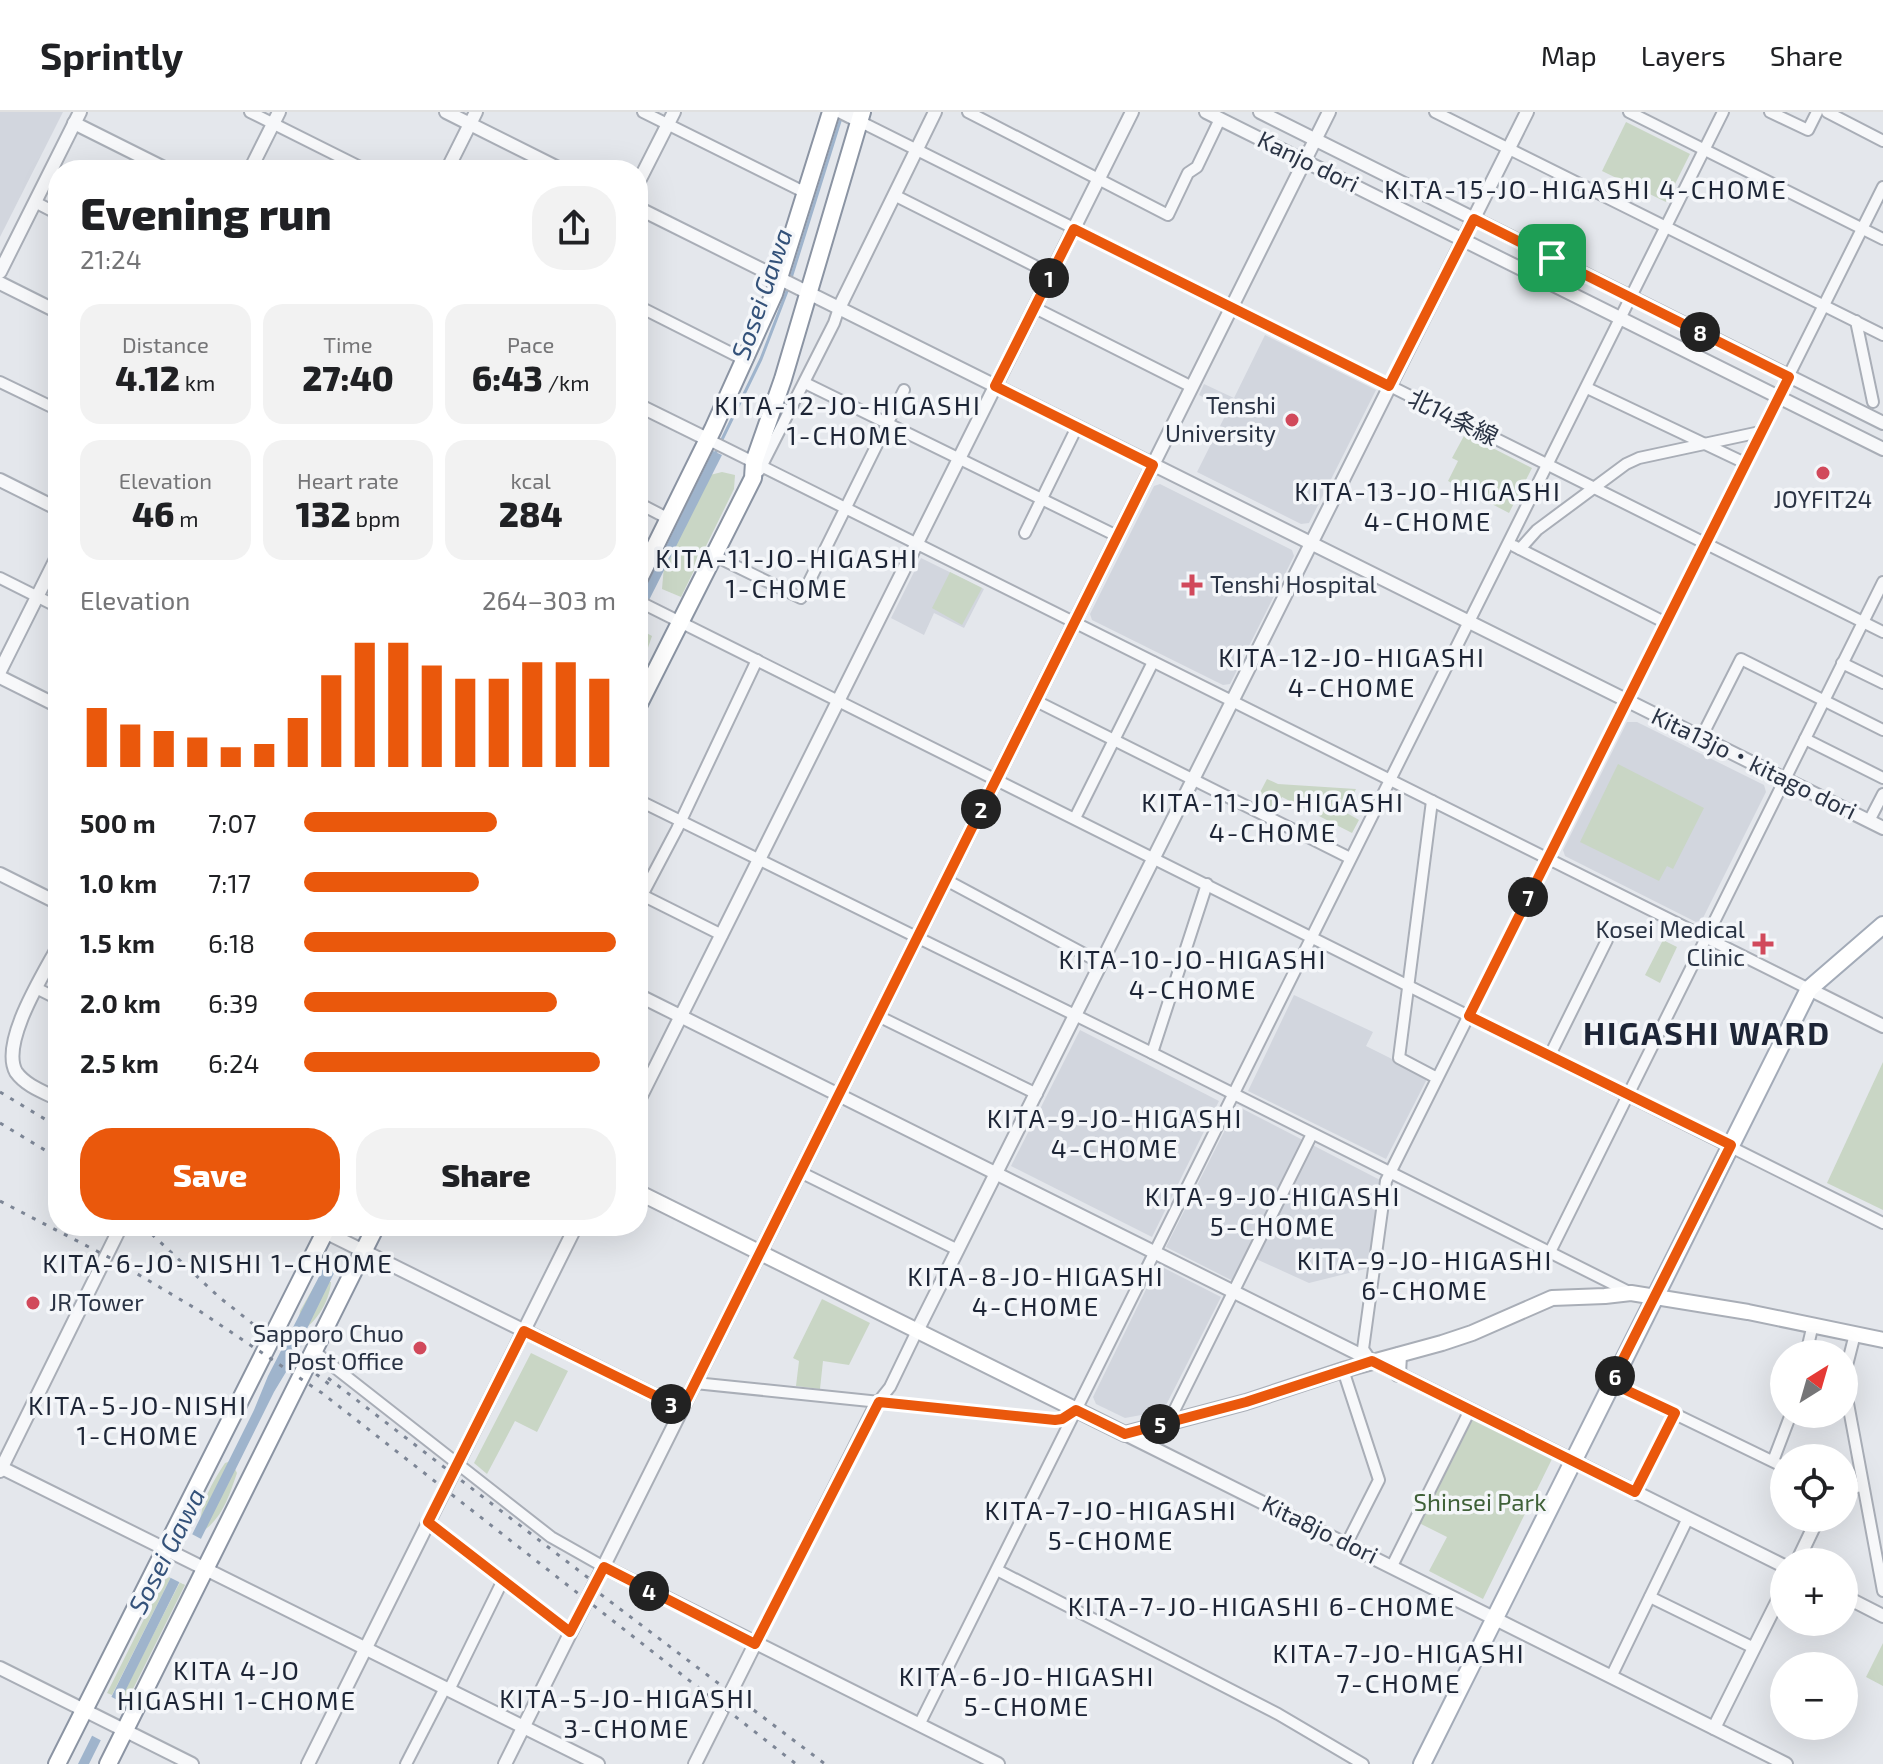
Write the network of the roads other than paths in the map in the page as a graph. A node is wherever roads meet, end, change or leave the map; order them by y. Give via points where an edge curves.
1 (250, 112) edge
2 (446, 112) edge
3 (643, 112) edge
4 (831, 112) edge
5 (935, 112) edge
6 (968, 112) edge
7 (1132, 112) edge
8 (1206, 112) edge
9 (1260, 112) edge
10 (1329, 112) edge
11 (1435, 112) edge
12 (1527, 112) edge
13 (1629, 112) edge
14 (1723, 112) edge
15 (1770, 112) edge
16 (1817, 112) edge
17 (1827, 112) edge
18 (853, 116) edge
19 (77, 118) edge
20 (276, 118) edge
21 (473, 118) edge
22 (671, 118) edge
23 (1220, 119) junction
24 (1315, 140) junction
25 (1883, 141) edge
26 (1509, 149) junction
27 (917, 150) junction
28 (1705, 150) junction
29 (56, 160) edge
30 (150, 160) edge
31 (255, 160) edge
32 (349, 160) edge
33 (452, 160) edge
34 (545, 160) edge
35 (1305, 161) junction
36 (648, 163) edge
37 (48, 176) edge
38 (1098, 180) junction
39 (1883, 187) edge
40 (806, 193) junction
41 (894, 195) junction
42 (35, 202) junction
43 (48, 209) edge
44 (648, 213) edge
45 (1474, 219) junction
46 (1074, 229) junction
47 (1666, 229) junction
48 (1862, 229) junction
49 (1883, 239) edge
50 (1464, 240) junction
51 (0, 272) edge
52 (1051, 274) junction
53 (0, 283) edge
54 (793, 285) junction
55 (1632, 297) junction
56 (48, 307) edge
57 (1232, 307) junction
58 (1823, 307) junction
59 (839, 308) junction
60 (1035, 308) junction
61 (648, 311) edge
62 (1620, 319) junction
63 (1856, 321) junction
64 (1883, 335) edge
65 (745, 360) junction
66 (1789, 377) junction
67 (0, 382) edge
68 (805, 383) junction
69 (995, 386) junction
70 (1389, 386) junction
71 (1192, 387) junction
72 (1587, 388) junction
73 (904, 390) dead end
74 (1778, 397) junction
75 (1878, 401) edge
76 (48, 405) edge
77 (1852, 408) junction
78 (648, 410) edge
79 (888, 423) junction
80 (1883, 423) edge
81 (1077, 427) junction
82 (1760, 432) junction
83 (711, 441) junction
84 (1704, 443) junction
85 (1883, 449) edge
86 (959, 458) junction
87 (1745, 463) junction
88 (1548, 464) junction
89 (1153, 465) junction
90 (756, 469) junction
91 (0, 480) edge
92 (1593, 487) junction
93 (1042, 500) junction
94 (48, 504) edge
95 (648, 508) edge
96 (846, 508) junction
97 (669, 519) junction
98 (1025, 533) dead end
99 (1117, 536) junction
100 (1311, 543) junction
101 (1705, 543) junction
102 (917, 544) junction
103 (1508, 544) junction
104 (1520, 549) junction
105 (713, 555) junction
106 (648, 561) edge
107 (48, 575) edge
108 (0, 578) edge
109 (1883, 582) edge
110 (37, 597) junction
111 (48, 602) edge
112 (648, 606) edge
113 (680, 622) junction
114 (1075, 622) junction
115 (1863, 622) junction
116 (1469, 623) junction
117 (1666, 623) junction
118 (1883, 632) edge
119 (757, 660) junction
120 (1153, 662) junction
121 (1842, 663) junction
122 (0, 674) edge
123 (1883, 683) edge
124 (648, 686) edge
125 (48, 700) edge
126 (838, 701) junction
127 (1036, 701) junction
128 (1232, 701) junction
129 (1627, 701) junction
130 (1824, 701) junction
131 (1883, 730) edge
132 (1701, 738) junction
133 (1805, 739) junction
134 (1114, 740) junction
135 (1883, 778) edge
136 (997, 779) junction
137 (1390, 779) junction
138 (1785, 779) junction
139 (1193, 780) junction
140 (1883, 794) edge
141 (1432, 801) junction
142 (648, 805) edge
143 (1075, 818) junction
144 (680, 821) junction
145 (1869, 821) junction
146 (1883, 828) edge
147 (1350, 858) junction
148 (1154, 859) junction
149 (1547, 859) junction
150 (759, 860) junction
151 (0, 874) edge
152 (946, 880) junction
153 (648, 883) edge
154 (1207, 884) junction
155 (48, 898) edge
156 (648, 903) edge
157 (1883, 925) edge
158 (722, 935) junction
159 (918, 936) junction
160 (1312, 936) junction
161 (1705, 938) junction
162 (1607, 940) dead end
163 (1101, 963) junction
164 (48, 966) edge
165 (1408, 986) junction
166 (36, 988) junction
167 (1809, 989) junction
168 (48, 994) edge
169 (648, 1000) edge
170 (680, 1016) junction
171 (878, 1016) junction
172 (1076, 1016) junction
173 (1469, 1016) junction
174 (1883, 1026) edge
175 (1152, 1053) junction
176 (1550, 1055) junction
177 (648, 1073) edge
178 (1437, 1078) junction
179 (48, 1094) edge
180 (1037, 1094) junction
181 (1234, 1094) junction
182 (838, 1095) junction
183 (1627, 1095) junction
184 (1312, 1134) junction
185 (1731, 1145) junction
186 (800, 1172) junction
187 (1390, 1173) junction
188 (996, 1174) junction
189 (648, 1197) edge
190 (1883, 1223) edge
191 (116, 1236) edge
192 (322, 1236) edge
193 (336, 1236) edge
194 (368, 1236) edge
195 (571, 1236) edge
196 (358, 1248) junction
197 (958, 1250) junction
198 (1550, 1252) junction
199 (759, 1253) junction
200 (1154, 1253) junction
201 (1233, 1292) junction
202 (1631, 1293) junction
203 (1653, 1298) junction
204 (1813, 1324) junction
205 (524, 1331) junction
206 (917, 1331) junction
207 (1855, 1334) junction
208 (1809, 1340) edge
209 (1854, 1340) edge
210 (1883, 1340) edge
211 (315, 1352) junction
212 (1399, 1355) junction
213 (1372, 1361) junction
214 (1343, 1370) junction
215 (1398, 1374) junction
216 (695, 1383) junction
217 (1611, 1383) junction
218 (879, 1402) junction
219 (682, 1409) junction
220 (1076, 1410) junction
221 (1470, 1410) junction
222 (1675, 1413) junction
223 (1169, 1421) junction
224 (1852, 1428) edge
225 (1125, 1434) junction
226 (1770, 1460) edge
227 (1573, 1461) junction
228 (457, 1464) junction
229 (1, 1469) edge
230 (1862, 1486) junction
231 (1858, 1487) edge
232 (1635, 1492) junction
233 (1688, 1518) junction
234 (428, 1522) junction
235 (1347, 1543) junction
236 (170, 1551) junction
237 (1770, 1559) edge
238 (201, 1566) junction
239 (1392, 1566) junction
240 (604, 1567) junction
241 (997, 1570) junction
242 (503, 1580) junction
243 (1883, 1591) edge
244 (1650, 1597) junction
245 (1858, 1603) edge
246 (1770, 1616) edge
247 (1883, 1616) edge
248 (1494, 1618) junction
249 (570, 1632) junction
250 (755, 1644) junction
251 (366, 1648) junction
252 (1754, 1648) junction
253 (0, 1668) edge
254 (1611, 1677) junction
255 (447, 1689) junction
256 (89, 1712) junction
257 (919, 1725) junction
258 (523, 1727) junction
259 (120, 1728) junction
260 (1714, 1728) junction
261 (57, 1764) edge
262 (108, 1764) edge
263 (192, 1764) edge
264 (308, 1764) edge
265 (406, 1764) edge
266 (505, 1764) edge
267 (598, 1764) edge
268 (695, 1764) edge
269 (998, 1764) edge
270 (1363, 1764) edge
271 (1422, 1764) edge
272 (1786, 1764) edge

1 - 20 street
2 - 21 street
3 - 22 street
4 - 40 main road
5 - 27 street
6 - 38 street
7 - 38 street
8 - 23 street, Kanjo dori
9 - 24 street, Kanjo dori
10 - 24 street
11 - 26 street
12 - 26 street
13 - 28 street
14 - 28 street
15 - 16 street via 1808,130
17 - 25 street
18 - 27 street, 北14条線
18 - 54 main road
19 - 29 street
19 - 30 street
20 - 31 street
20 - 32 street
21 - 33 street
21 - 34 street
22 - 36 street
22 - 40 street
23 - 35 street, Kanjo dori
23 - 38 street via 1168,215
24 - 35 street
24 - 45 street, Kanjo dori
26 - 45 street
26 - 47 street
27 - 41 street
27 - 46 street, 北14条線
28 - 47 street
28 - 48 street
35 - 50 street, Kanjo dori
35 - 57 street
37 - 42 street
38 - 46 street
39 - 48 street
40 - 54 main road
41 - 52 street
41 - 59 street
42 - 43 street
42 - 51 street
44 - 54 street, Kita13jo・kitago dori
45 - 50 street
45 - 55 street, Kanjo dori
46 - 52 street
46 - 57 street, 北14条線
47 - 55 street
47 - 58 street
48 - 49 street
48 - 58 street
50 - 62 street, Kanjo dori
50 - 70 street
52 - 60 street
53 - 56 street
54 - 59 street, Kita13jo・kitago dori
54 - 65 main road
54 - 90 main road
55 - 62 street
55 - 66 street, Kanjo dori
57 - 70 street, 北14条線
57 - 71 street
58 - 63 street
58 - 66 street
59 - 68 street
59 - 69 street, Kita13jo・kitago dori
60 - 69 street
60 - 71 street
61 - 65 street
62 - 72 street
62 - 74 street, Kanjo dori
63 - 64 street
63 - 75 street
65 - 83 main road
66 - 74 street
66 - 77 street, Kanjo dori
67 - 76 street
68 - 79 street
68 - 90 street
69 - 81 street, Kita13jo・kitago dori
69 - 86 street
70 - 88 street, 北14条線
70 - 100 street
71 - 89 street
72 - 84 street
72 - 88 street
73 - 79 street
74 - 82 street
74 - 85 street, Kanjo dori
75 - 77 street
77 - 80 street, Kanjo dori
78 - 83 street
79 - 86 street
79 - 96 street
81 - 89 street, Kita13jo・kitago dori
81 - 93 street
82 - 84 street
82 - 87 street
83 - 90 street
83 - 97 main road
84 - 87 street
84 - 92 street via 1639,458
86 - 93 street
86 - 102 street
87 - 101 street
88 - 92 street, 北14条線
88 - 103 street
89 - 99 street
89 - 100 street, Kita13jo・kitago dori
90 - 96 street
90 - 105 main road
91 - 94 street
92 - 101 street, 北14条線
92 - 104 street
93 - 98 street
93 - 99 street
95 - 97 street
96 - 102 street
96 - 105 street via 801,598
97 - 106 main road
99 - 114 street
100 - 116 street, Kita13jo・kitago dori
100 - 128 street
101 - 115 street, 北14条線
101 - 117 street
102 - 114 street
102 - 126 street
103 - 104 street
103 - 116 street
104 - 117 street
105 - 113 main road
107 - 110 street
108 - 110 street
109 - 115 street
110 - 111 street
110 - 122 street
112 - 113 street
113 - 119 street
113 - 124 main road
114 - 120 street
114 - 127 street
115 - 118 street, 北14条線
115 - 121 street
116 - 129 street, Kita13jo・kitago dori
116 - 137 street
117 - 129 street
119 - 126 street
119 - 144 street
120 - 128 street
120 - 134 street
121 - 123 street
121 - 130 street
122 - 125 street
126 - 136 street
126 - 150 street
127 - 134 street
127 - 136 street
128 - 137 street
128 - 139 street
129 - 132 street, Kita13jo・kitago dori
129 - 149 street
130 - 131 street
130 - 132 street via 1741,659
130 - 133 street
132 - 138 street, Kita13jo・kitago dori
133 - 135 street
133 - 138 street
134 - 139 street
134 - 143 street
136 - 143 street
136 - 152 street
137 - 141 street
137 - 147 street
138 - 145 street, Kita13jo・kitago dori
138 - 161 street
139 - 147 street
139 - 148 street
140 - 145 street
141 - 149 street
141 - 165 street
142 - 144 street
143 - 148 street
144 - 150 street
144 - 153 street
145 - 146 street, Kita13jo・kitago dori
147 - 160 street
148 - 154 street
148 - 163 street
149 - 161 street
149 - 173 street
150 - 158 street
150 - 159 street
151 - 155 street
152 - 159 street
152 - 163 street
154 - 160 street
154 - 175 street
156 - 158 street
157 - 167 main road
158 - 170 street
159 - 171 street
159 - 172 street
160 - 165 street
160 - 181 street
161 - 167 street
161 - 183 street
162 - 176 street
163 - 172 street
164 - 166 street
165 - 173 street
165 - 178 street via 1399,1058
166 - 168 street
166 - 179 street via 12,1040 11,1060 23,1080
167 - 174 street
167 - 185 main road
169 - 170 street
170 - 177 street
170 - 182 street
171 - 180 street
171 - 182 street
172 - 175 street
172 - 180 street
173 - 176 street
173 - 178 street
175 - 181 street
176 - 183 street
178 - 187 street
180 - 188 street
181 - 184 street
181 - 200 street
182 - 186 street
182 - 188 street
183 - 185 street
183 - 198 street
184 - 187 street
184 - 201 street
185 - 190 street
185 - 203 main road
186 - 197 street
186 - 199 street
187 - 198 street
187 - 213 street via 1363,1349
188 - 197 street
188 - 200 street
189 - 199 main road, Kita8jo dori
191 - 229 street
192 - 236 main road
193 - 196 street
194 - 196 main road
195 - 205 street
196 - 205 street
196 - 211 main road
197 - 206 street
198 - 202 street
199 - 206 main road, Kita8jo dori
199 - 216 street
200 - 201 street
200 - 220 street
201 - 213 street
201 - 223 street
202 - 203 main road
202 - 212 main road via 1552,1298 1472,1333
203 - 204 main road
203 - 217 main road
204 - 207 main road
204 - 208 street
205 - 219 street
205 - 228 street
206 - 218 street
206 - 220 main road, Kita8jo dori
207 - 209 street
207 - 210 main road
211 - 228 street
211 - 238 main road
212 - 213 main road
212 - 215 main road
213 - 214 main road
213 - 215 street
214 - 223 main road
214 - 235 street via 1379,1480
215 - 221 street
216 - 218 street
216 - 219 street
217 - 222 street
217 - 227 main road
218 - 220 street via 1055,1420
218 - 250 street
219 - 240 street
220 - 225 main road, Kita8jo dori
220 - 241 street
221 - 227 street
221 - 239 street
222 - 226 street
222 - 232 street
223 - 225 main road
224 - 230 street
225 - 235 street, Kita8jo dori
227 - 232 street
227 - 248 main road
228 - 234 street
228 - 240 street via 551,1537
229 - 236 street
230 - 231 street
230 - 243 street
232 - 233 street
233 - 237 street
233 - 244 street
234 - 242 street
234 - 251 street
235 - 239 street, Kita8jo dori
236 - 238 street
236 - 256 main road
238 - 251 street
238 - 259 main road
239 - 248 street, Kita8jo dori
240 - 249 street
240 - 250 street
241 - 257 street
241 - 270 street via 1278,1714
242 - 249 street
242 - 255 street
244 - 252 street
244 - 254 street
245 - 247 street
246 - 252 street
248 - 254 street, Kita8jo dori
248 - 271 main road
249 - 258 street
250 - 257 street
250 - 268 street
251 - 255 street
251 - 264 street
252 - 260 street
253 - 256 street
254 - 260 street, Kita8jo dori
255 - 258 street
255 - 265 street
256 - 259 street
256 - 261 main road
257 - 269 street
258 - 266 street
258 - 267 street
259 - 262 main road
259 - 263 street
260 - 272 street, Kita8jo dori

